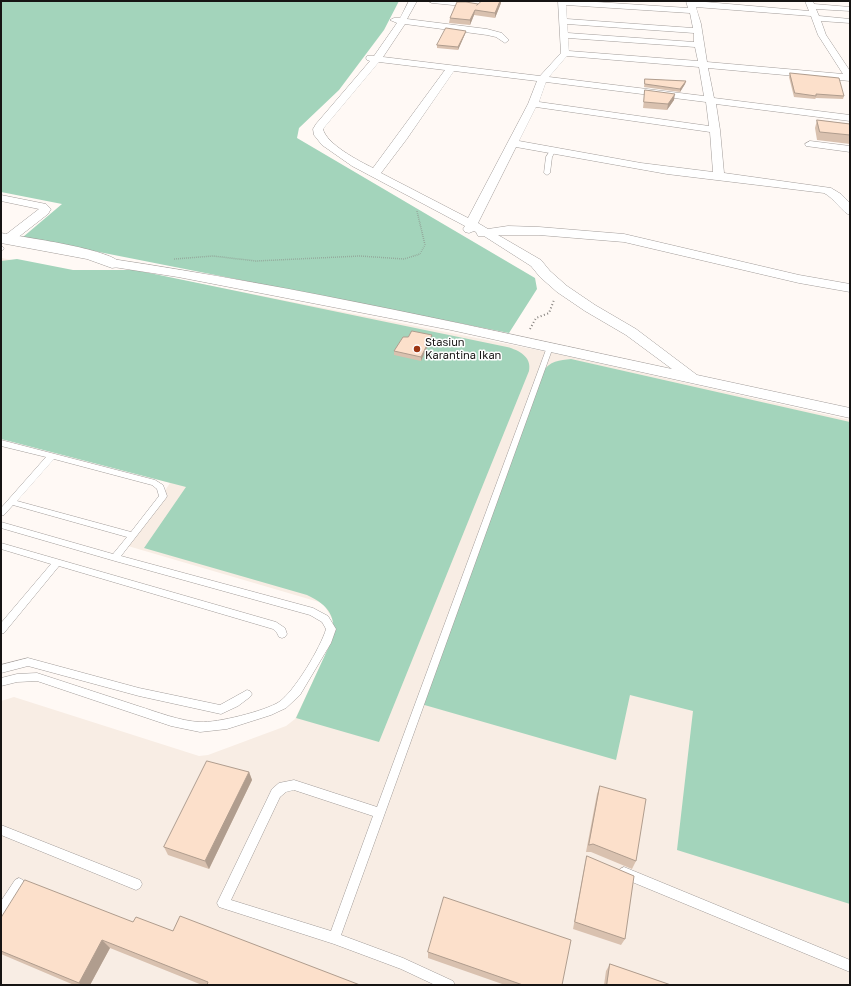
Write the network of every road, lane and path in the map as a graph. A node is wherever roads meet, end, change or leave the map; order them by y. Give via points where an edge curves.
1 (406, 1) edge
2 (413, 1) edge
3 (432, 1) edge
4 (562, 2) edge
5 (463, 4) edge
6 (692, 5) edge
7 (850, 8) edge
8 (812, 10) edge
9 (398, 20) junction
10 (564, 21) junction
11 (850, 21) edge
12 (697, 31) junction
13 (563, 35) junction
14 (505, 40) dead end
15 (699, 45) junction
16 (565, 53) junction
17 (374, 59) junction
18 (703, 64) junction
19 (452, 67) junction
20 (850, 77) edge
21 (542, 79) junction
22 (710, 100) junction
23 (533, 104) junction
24 (850, 118) edge
25 (716, 130) junction
26 (513, 143) junction
27 (810, 144) dead end
28 (850, 149) edge
29 (553, 150) junction
30 (375, 173) junction
31 (546, 173) dead end
32 (719, 176) junction
33 (1, 198) edge
34 (417, 202) junction
35 (850, 211) edge
36 (476, 230) junction
37 (4, 244) edge
38 (170, 260) dead end
39 (112, 263) joint
40 (850, 288) edge
41 (562, 289) junction
42 (515, 339) junction
43 (550, 347) junction
44 (694, 379) junction
45 (850, 413) edge
46 (1, 443) edge
47 (52, 456) junction
48 (11, 502) junction
49 (1, 513) edge
50 (1, 525) edge
51 (131, 535) junction
52 (1, 546) edge
53 (115, 558) junction
54 (57, 563) junction
55 (1, 630) edge
56 (282, 634) dead end
57 (1, 669) edge
58 (1, 682) edge
59 (247, 694) dead end
60 (380, 813) junction
61 (1, 830) edge
62 (611, 868) edge
63 (19, 884) dead end
64 (136, 884) dead end
65 (1, 911) edge
66 (334, 938) junction
67 (850, 966) edge
68 (449, 985) edge

1 - 9 street
2 - 9 street
3 - 5 street
4 - 6 street
4 - 10 street
6 - 8 street
6 - 12 street
7 - 8 street
8 - 11 street
8 - 20 street via 824,39
9 - 14 street via 487,32
9 - 17 street
10 - 12 street
10 - 13 street
12 - 15 street
13 - 15 street
13 - 16 street
15 - 18 street
16 - 18 street
16 - 21 street
17 - 19 street
17 - 30 street via 364,76 321,124 318,132 326,143 356,164
17 - 34 street via 308,131 316,143 339,159
18 - 20 street
18 - 22 street
19 - 21 street
19 - 30 street
21 - 22 street
21 - 23 street
22 - 24 street
22 - 25 street
23 - 25 street
23 - 26 street
25 - 32 street
26 - 29 street
26 - 36 street
27 - 28 street
29 - 31 lane
29 - 32 street via 625,165
30 - 36 street
32 - 35 street via 827,190 842,199
33 - 37 street via 42,206 45,209
34 - 36 street
34 - 38 path via 420,230 425,246 420,254 414,257 391,259 360,256 256,261 213,256
36 - 40 street via 539,231 624,238
36 - 41 street via 529,267 545,274
37 - 39 main road via 80,263
39 - 42 street via 178,273
41 - 42 path via 549,313 536,318 528,333
41 - 44 street via 631,332
42 - 43 street
43 - 44 street
43 - 60 lane
44 - 45 street
46 - 47 lane
47 - 48 lane
47 - 51 lane via 155,483 160,487 163,496
48 - 49 lane
48 - 51 lane
50 - 53 lane
51 - 53 lane
52 - 54 lane
53 - 58 lane via 313,612 325,619 331,629 328,640 297,692 283,705 227,724 200,727 171,720 37,677
54 - 55 lane
54 - 56 lane via 276,626 282,630
57 - 59 lane via 28,662 139,692 221,710
60 - 66 lane
60 - 66 lane via 294,785 283,787 276,793 223,903
61 - 64 lane
62 - 67 lane
63 - 65 lane
66 - 68 lane via 403,964

